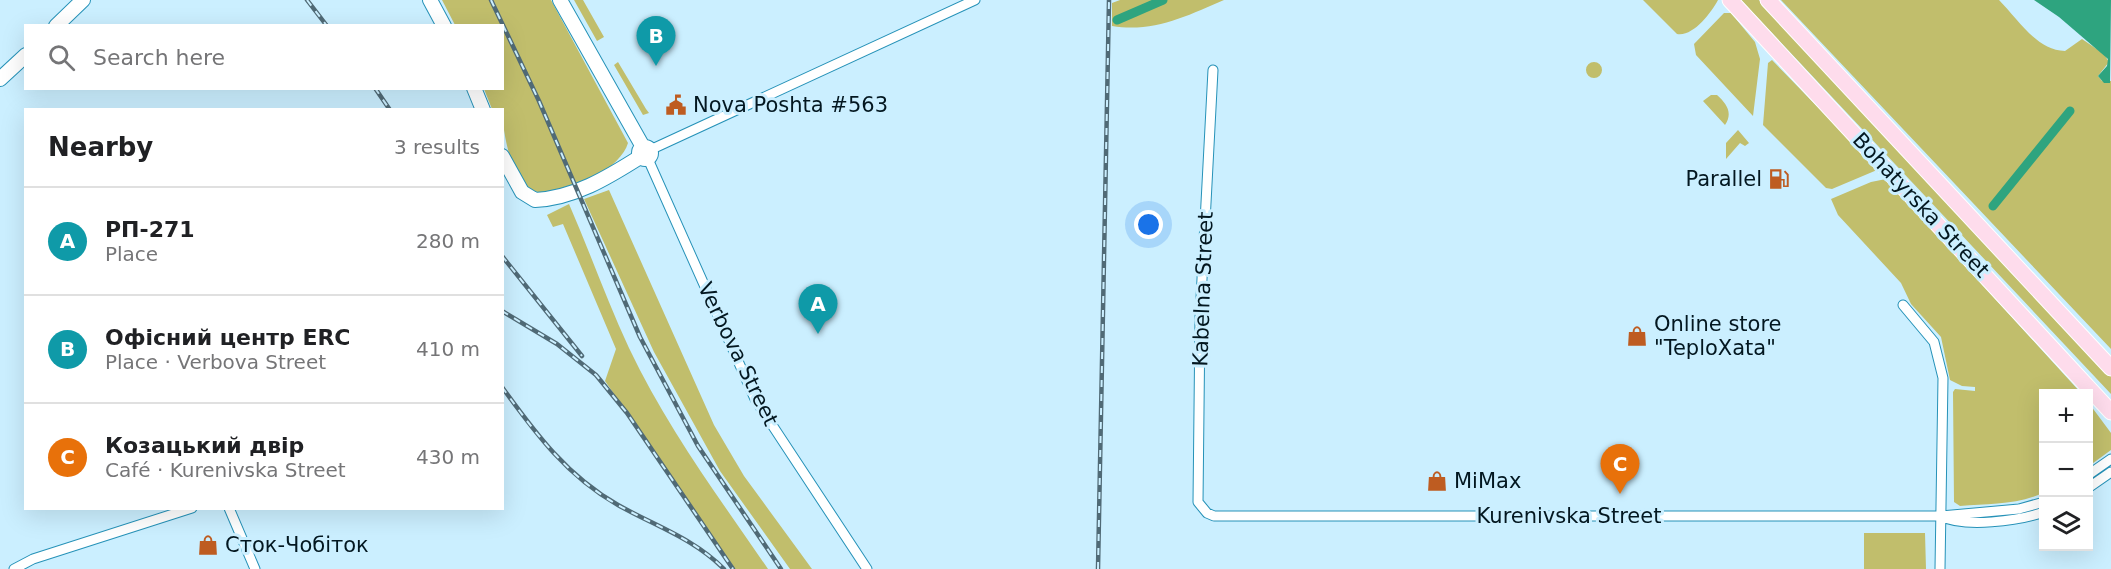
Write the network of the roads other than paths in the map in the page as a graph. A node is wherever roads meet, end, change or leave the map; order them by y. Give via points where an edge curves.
1 (83, 0) edge
2 (430, 0) edge
3 (560, 0) edge
4 (975, 0) edge
5 (1730, 0) edge
6 (1768, 0) edge
7 (58, 24) edge
8 (443, 24) edge
9 (24, 57) edge
10 (1213, 70) dead end
11 (0, 79) edge
12 (475, 90) edge
13 (482, 108) edge
14 (645, 153) junction
15 (504, 160) edge
16 (1903, 305) dead end
17 (2111, 368) edge
18 (2111, 412) edge
19 (2111, 459) edge
20 (2093, 472) edge
21 (2111, 472) edge
22 (2093, 485) edge
23 (2039, 503) edge
24 (1201, 507) joint
25 (186, 510) edge
26 (230, 510) edge
27 (2039, 513) edge
28 (1941, 516) junction
29 (14, 569) edge
30 (255, 569) edge
31 (867, 569) edge
32 (1940, 569) edge

1 - 7 main road
2 - 8 main road
3 - 14 main road, Verbova Street
4 - 14 street
5 - 18 main road, Bohatyrska Street
6 - 17 main road, Bohatyrska Street
9 - 11 main road
10 - 24 street, Kabelna Street via 1200,317
12 - 13 main road
14 - 15 main road via 597,183 567,195 535,200 522,192
14 - 31 street, Verbova Street via 755,399
16 - 28 street via 1934,342 1943,378
19 - 20 street
21 - 22 street
23 - 28 street, Kurenivska Street via 2019,509
24 - 28 street, Kurenivska Street via 1214,516
25 - 29 street via 33,559
26 - 30 street
27 - 28 street, Kurenivska Street via 2026,518 1952,522
28 - 32 street

